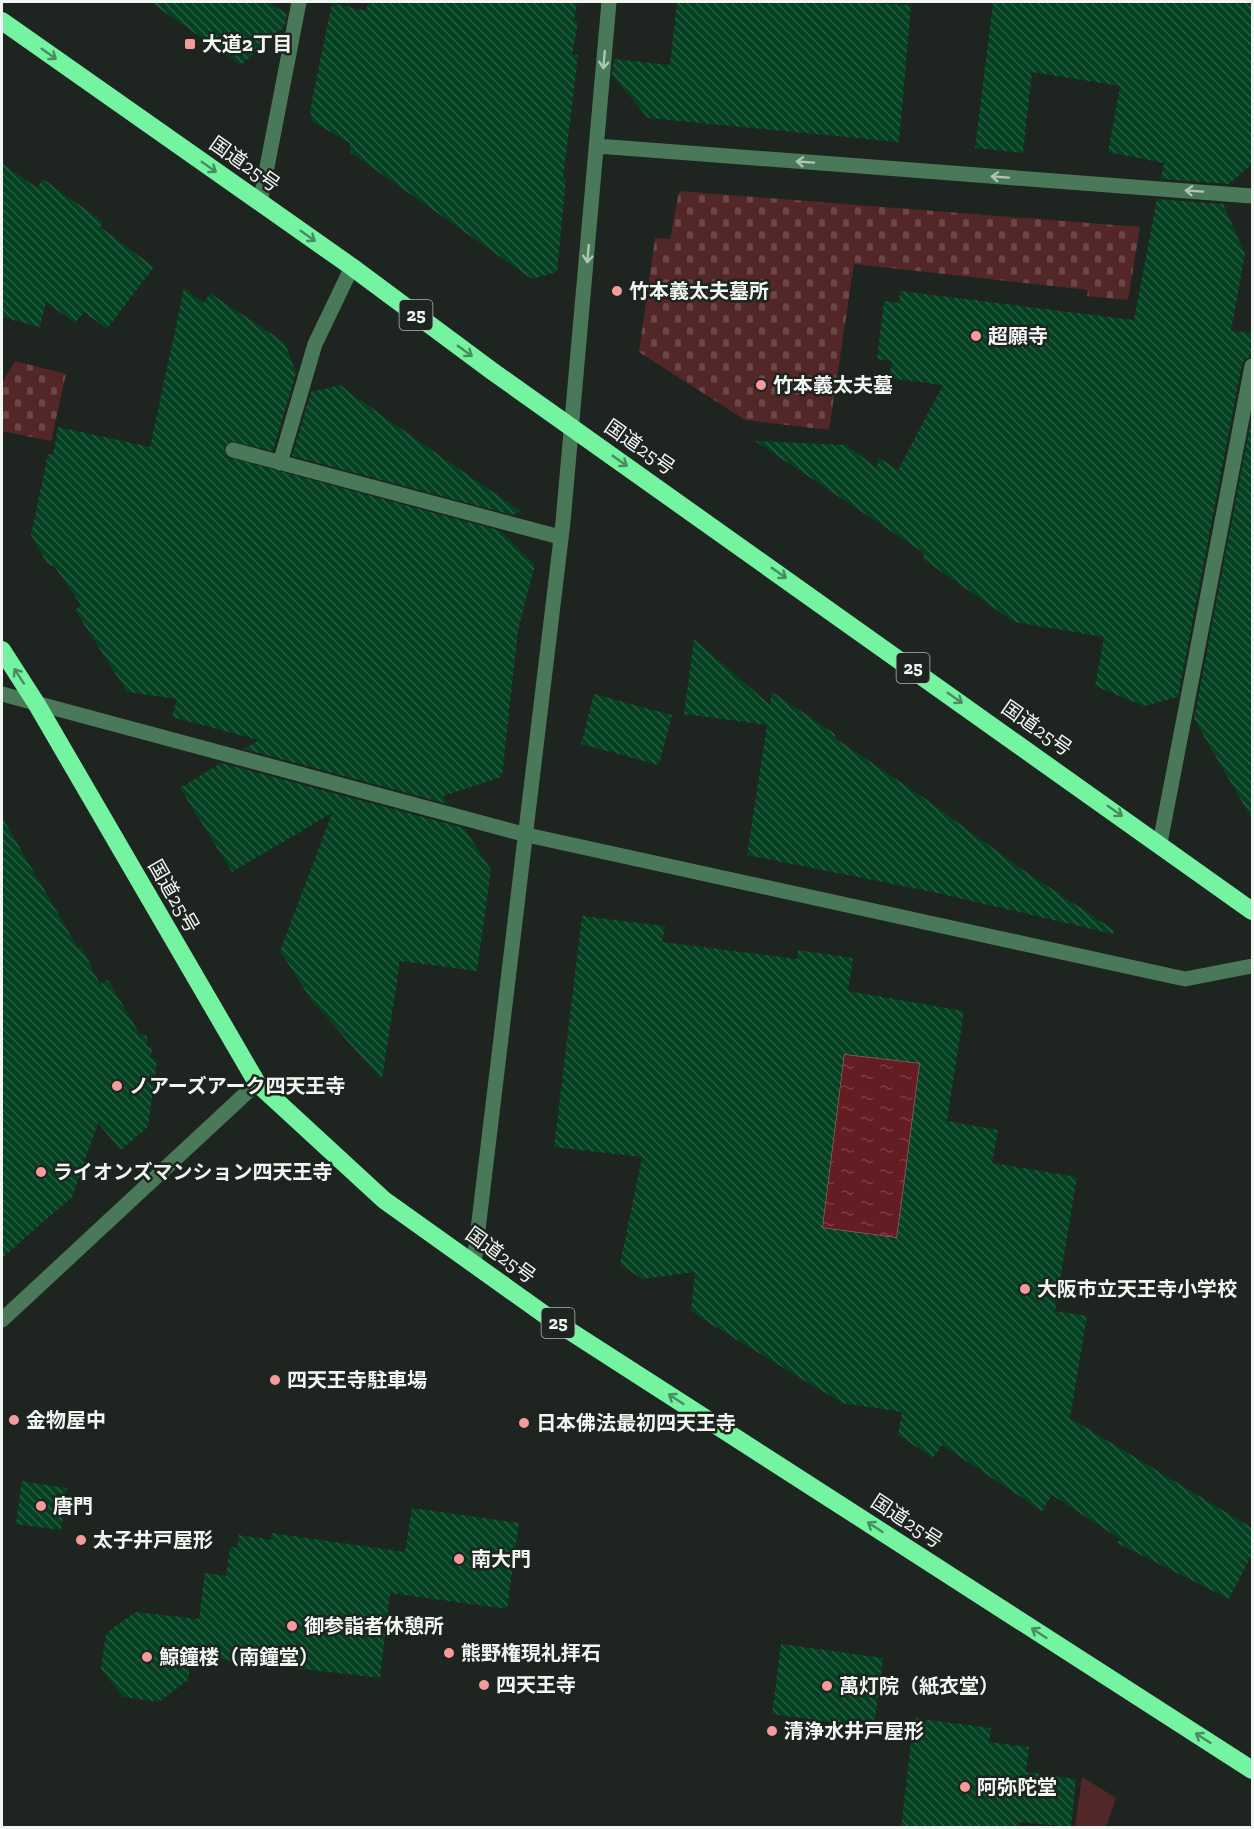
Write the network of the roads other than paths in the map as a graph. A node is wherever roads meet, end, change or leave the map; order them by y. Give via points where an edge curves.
1 (299, 2) edge
2 (609, 2) edge
3 (2, 21) edge
4 (597, 146) junction
5 (1252, 196) edge
6 (260, 202) junction
7 (351, 267) junction
8 (1252, 366) edge
9 (572, 427) junction
10 (233, 450) dead end
11 (280, 462) junction
12 (560, 537) junction
13 (2, 650) edge
14 (2, 694) edge
15 (36, 703) junction
16 (527, 835) junction
17 (1160, 843) junction
18 (1252, 911) edge
19 (1252, 966) edge
20 (257, 1083) junction
21 (474, 1263) junction
22 (2, 1320) edge
23 (1252, 1770) edge

1 - 6 street
2 -> 4 street
3 -> 6 highway, 国道25号 / 25
5 -> 4 street
4 -> 9 street
6 -> 7 highway, 国道25号 / 25
7 -> 9 highway, 国道25号 / 25
7 - 11 street via 315,344
8 - 17 street
9 - 12 street
9 -> 17 highway, 国道25号 / 25
10 - 11 street
11 - 12 street
12 - 16 street
15 -> 13 highway, 国道25号 / 25
14 - 15 street
15 - 16 street
15 - 20 highway, 国道25号 / 25
16 - 19 street via 1185,979
16 - 21 street
17 - 18 highway, 国道25号 / 25
20 - 21 highway, 国道25号 / 25 via 384,1200
20 - 22 street
23 -> 21 highway, 国道25号 / 25 via 558,1323

